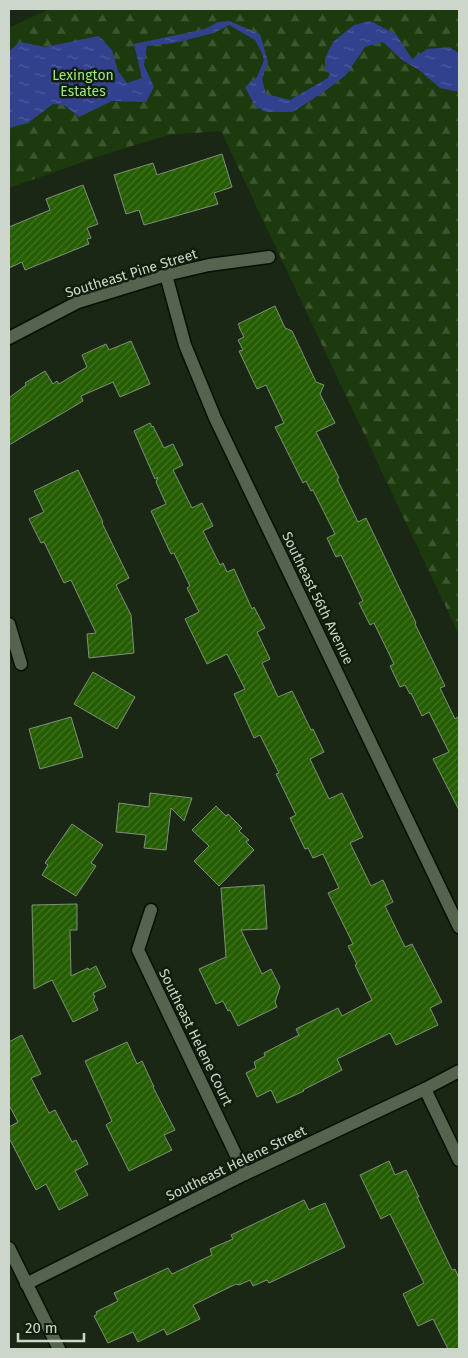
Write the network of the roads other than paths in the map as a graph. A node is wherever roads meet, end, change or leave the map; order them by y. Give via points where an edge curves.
1 (269, 257) dead end
2 (166, 275) junction
3 (9, 338) edge
4 (9, 624) edge
5 (21, 664) dead end
6 (151, 910) dead end
7 (459, 927) edge
8 (459, 1072) edge
9 (425, 1089) junction
10 (459, 1160) edge
11 (245, 1174) junction
12 (9, 1248) edge
13 (26, 1284) junction
14 (59, 1349) edge

1 - 2 street, Southeast Pine Street
2 - 3 street, Southeast Pine Street via 78,302
2 - 7 street, Southeast 56th Avenue via 184,346 215,418
4 - 5 street
6 - 11 street, Southeast Helene Court via 138,950
8 - 9 street, Southeast Helene Street
9 - 10 street
9 - 11 street, Southeast Helene Street
11 - 13 street, Southeast Helene Street
12 - 13 street
13 - 14 street

